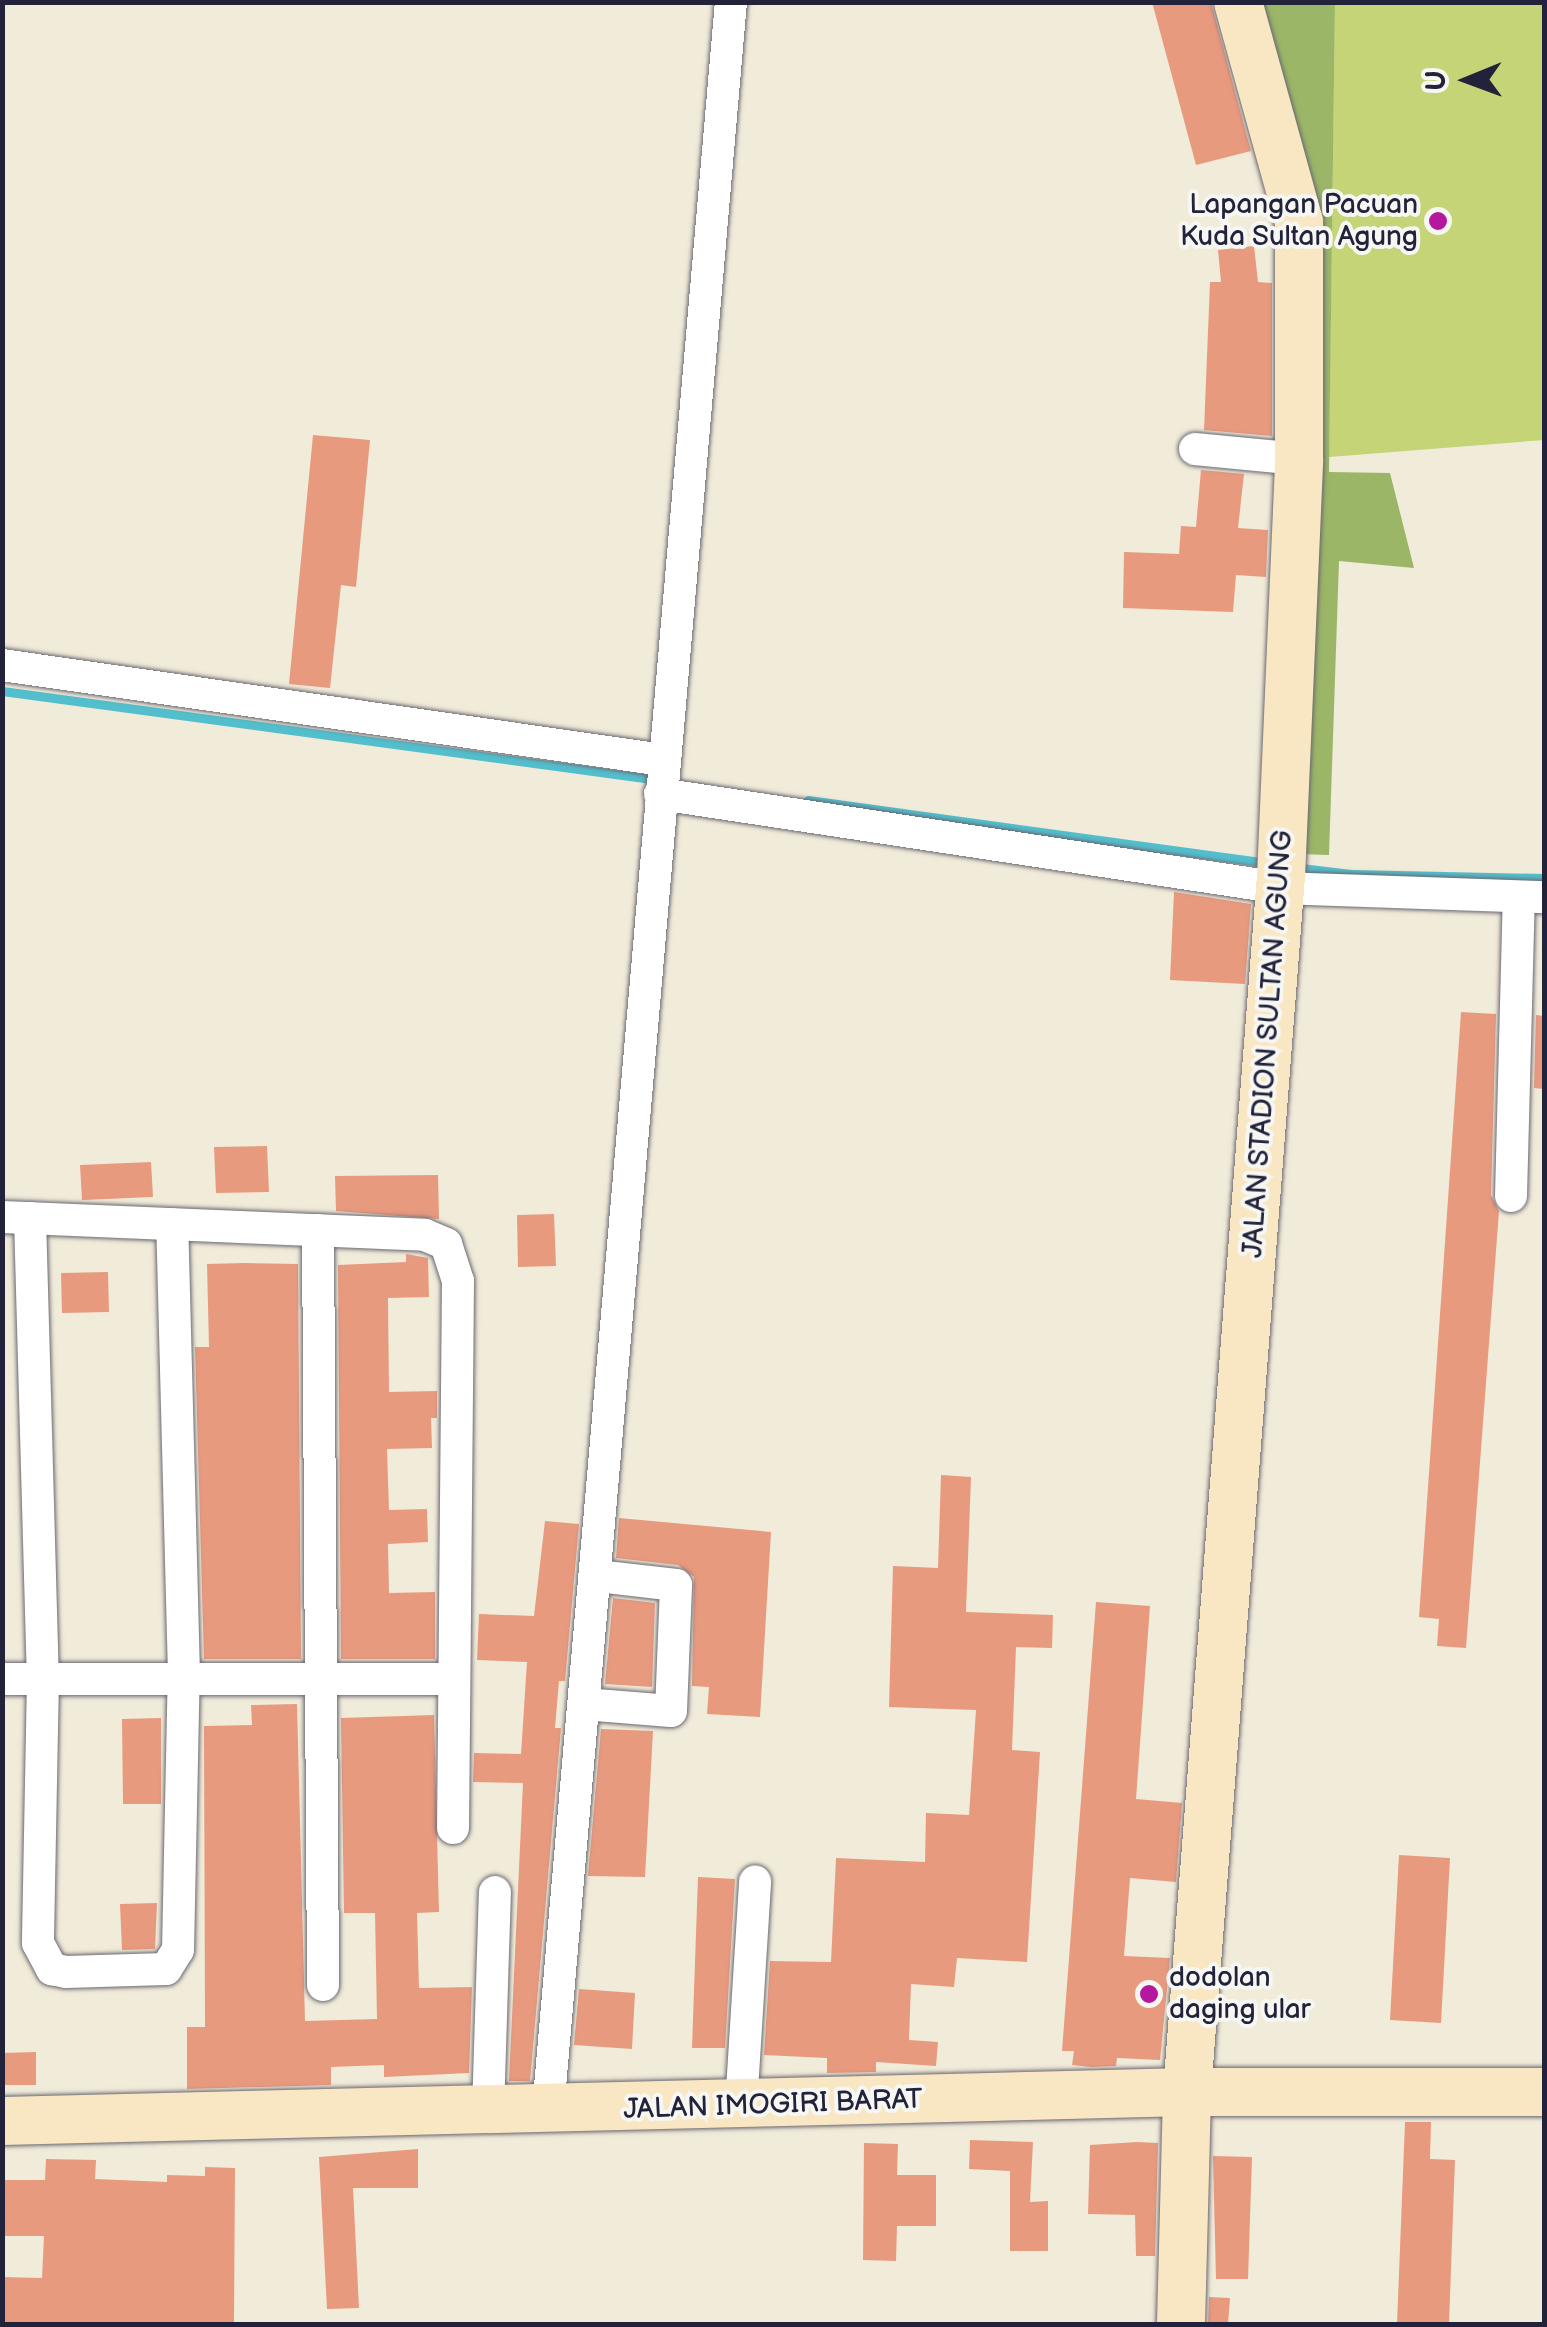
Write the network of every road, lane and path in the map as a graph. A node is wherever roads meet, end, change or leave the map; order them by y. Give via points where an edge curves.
1 (731, 2) edge
2 (1238, 2) edge
3 (1195, 449) dead end
4 (1299, 458) junction
5 (2, 665) edge
6 (661, 778) junction
7 (1282, 872) junction
8 (1532, 898) edge
9 (1511, 1196) dead end
10 (16, 1218) edge
11 (172, 1224) junction
12 (318, 1230) junction
13 (596, 1576) junction
14 (184, 1675) junction
15 (320, 1677) junction
16 (2, 1678) edge
17 (43, 1678) junction
18 (453, 1678) junction
19 (584, 1704) junction
20 (453, 1828) dead end
21 (756, 1881) dead end
22 (495, 1892) dead end
23 (323, 1985) dead end
24 (1187, 2092) junction
25 (1544, 2092) edge
26 (741, 2106) junction
27 (548, 2110) junction
28 (488, 2112) junction
29 (2, 2122) edge
30 (1181, 2324) edge

1 - 6 street
2 - 4 main road, JALAN STADION SULTAN AGUNG via 1298,222
3 - 4 street
4 - 7 main road, JALAN STADION SULTAN AGUNG
5 - 6 street
6 - 7 street
6 - 13 street
7 - 8 street
7 - 24 main road, JALAN STADION SULTAN AGUNG
8 - 9 street
10 - 11 street
10 - 17 street
11 - 12 street
11 - 14 street
12 - 15 street
12 - 18 street via 426,1235 446,1244 456,1260
13 - 19 street
13 - 19 street via 676,1585 671,1711
14 - 15 street
14 - 17 street
14 - 17 street via 178,1950 175,1960 154,1971 66,1972 42,1958
15 - 18 street
15 - 23 street
16 - 17 street
18 - 20 street
19 - 27 street
21 - 26 street
22 - 28 street
24 - 25 main road, JALAN IMOGIRI BARAT
24 - 26 main road, JALAN IMOGIRI BARAT
24 - 30 main road, JALAN STADION SULTAN AGUNG
26 - 27 main road, JALAN IMOGIRI BARAT
27 - 28 main road, JALAN IMOGIRI BARAT
28 - 29 main road, JALAN IMOGIRI BARAT

